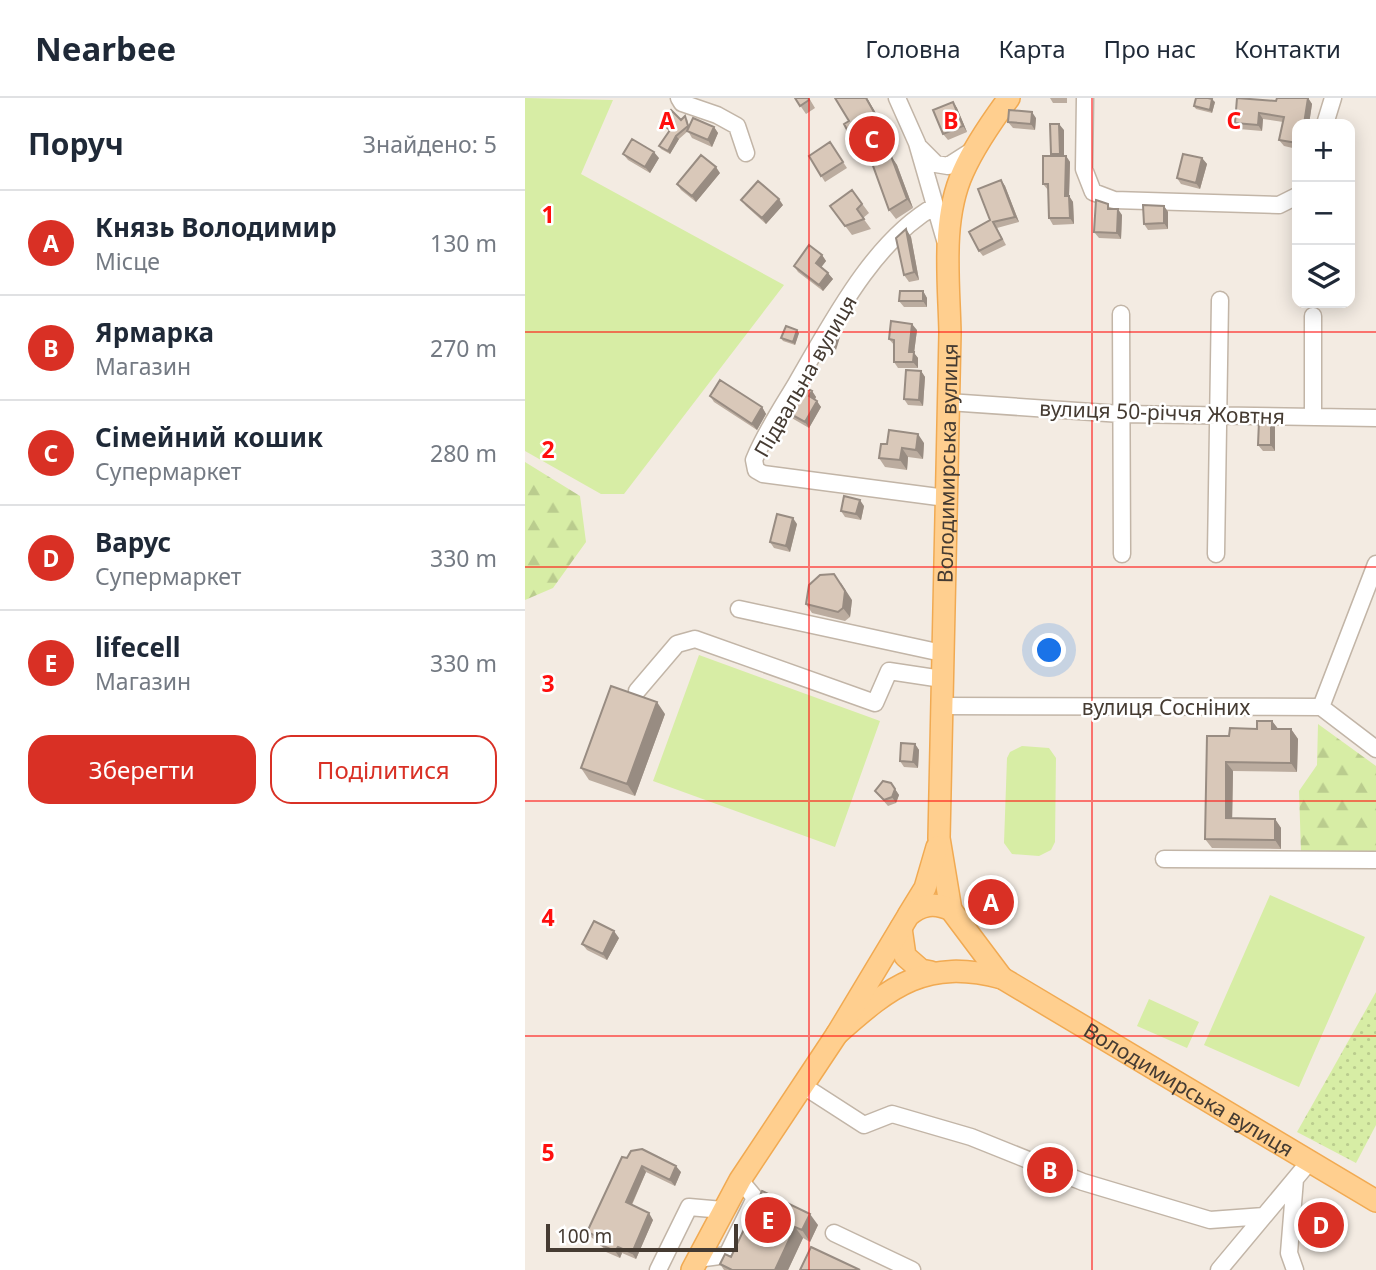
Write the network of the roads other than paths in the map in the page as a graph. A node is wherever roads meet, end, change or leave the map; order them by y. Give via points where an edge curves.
1 (679, 98) edge
2 (897, 98) edge
3 (1009, 98) edge
4 (1085, 98) edge
5 (1333, 98) edge
6 (1327, 119) edge
7 (917, 143) junction
8 (975, 149) junction
9 (745, 153) dead end
10 (1292, 198) edge
11 (935, 206) junction
12 (948, 253) junction
13 (1220, 300) dead end
14 (1121, 314) dead end
15 (1313, 316) dead end
16 (948, 402) junction
17 (1121, 414) junction
18 (1313, 415) junction
19 (1217, 416) junction
20 (1376, 418) edge
21 (946, 498) junction
22 (1122, 554) dead end
23 (1216, 554) dead end
24 (1376, 564) edge
25 (739, 609) dead end
26 (942, 653) junction
27 (942, 679) junction
28 (637, 691) dead end
29 (941, 706) junction
30 (1321, 707) junction
31 (1376, 749) edge
32 (939, 838) junction
33 (1164, 859) dead end
34 (1376, 860) edge
35 (951, 910) junction
36 (904, 922) junction
37 (965, 930) junction
38 (936, 971) junction
39 (1002, 978) junction
40 (837, 1034) junction
41 (802, 1085) junction
42 (1303, 1169) junction
43 (740, 1180) junction
44 (1376, 1201) edge
45 (723, 1210) junction
46 (1264, 1216) junction
47 (834, 1233) dead end
48 (695, 1265) edge
49 (892, 1266) edge
50 (658, 1270) edge
51 (912, 1270) edge
52 (1219, 1270) edge
53 (1295, 1270) edge

1 - 9 street via 737,126
2 - 7 street, Володимирська вулиця
3 - 8 main road
4 - 10 street via 1084,169 1093,192 1114,200 1279,205
5 - 6 street
7 - 8 street via 936,164 948,166
7 - 11 street, Володимирська вулиця
8 - 12 main road via 962,173 952,209
11 - 12 street, Володимирська вулиця
11 - 21 street, Підвальна вулиця via 872,264 829,327 754,460 756,470 763,474
12 - 16 main road, Володимирська вулиця
13 - 19 street
14 - 17 street
15 - 18 street
16 - 17 street, вулиця 50-річчя Жовтня
16 - 21 main road, Володимирська вулиця
17 - 19 street, вулиця 50-річчя Жовтня
17 - 22 street
18 - 19 street, вулиця 50-річчя Жовтня
18 - 20 street, вулиця 50-річчя Жовтня
19 - 23 street
21 - 26 main road, Володимирська вулиця
24 - 30 street
25 - 26 street
26 - 27 main road, Володимирська вулиця
27 - 28 street via 889,671 875,703 695,639 677,644
27 - 29 main road, Володимирська вулиця
29 - 30 street, вулиця Сосніних
29 - 32 main road, Володимирська вулиця
30 - 31 street
32 - 35 main road, Володимирська вулиця
32 - 36 main road, Володимирська вулиця via 925,887
33 - 34 street
35 - 36 main road via 924,906
35 - 37 main road
36 - 38 main road via 905,956 921,970
36 - 40 main road, Володимирська вулиця
37 - 38 main road via 959,960
37 - 39 main road
38 - 39 main road via 982,972
38 - 40 main road via 892,991
39 - 42 main road, Володимирська вулиця
40 - 41 main road
41 - 43 main road
41 - 46 street via 864,1125 892,1114 971,1137 1083,1182 1210,1220
42 - 44 main road, Володимирська вулиця
42 - 46 street
42 - 53 street via 1289,1253
43 - 45 main road
43 - 48 street via 755,1198 727,1255
45 - 48 main road
45 - 50 street via 689,1208
46 - 52 street
47 - 49 street
49 - 51 street

